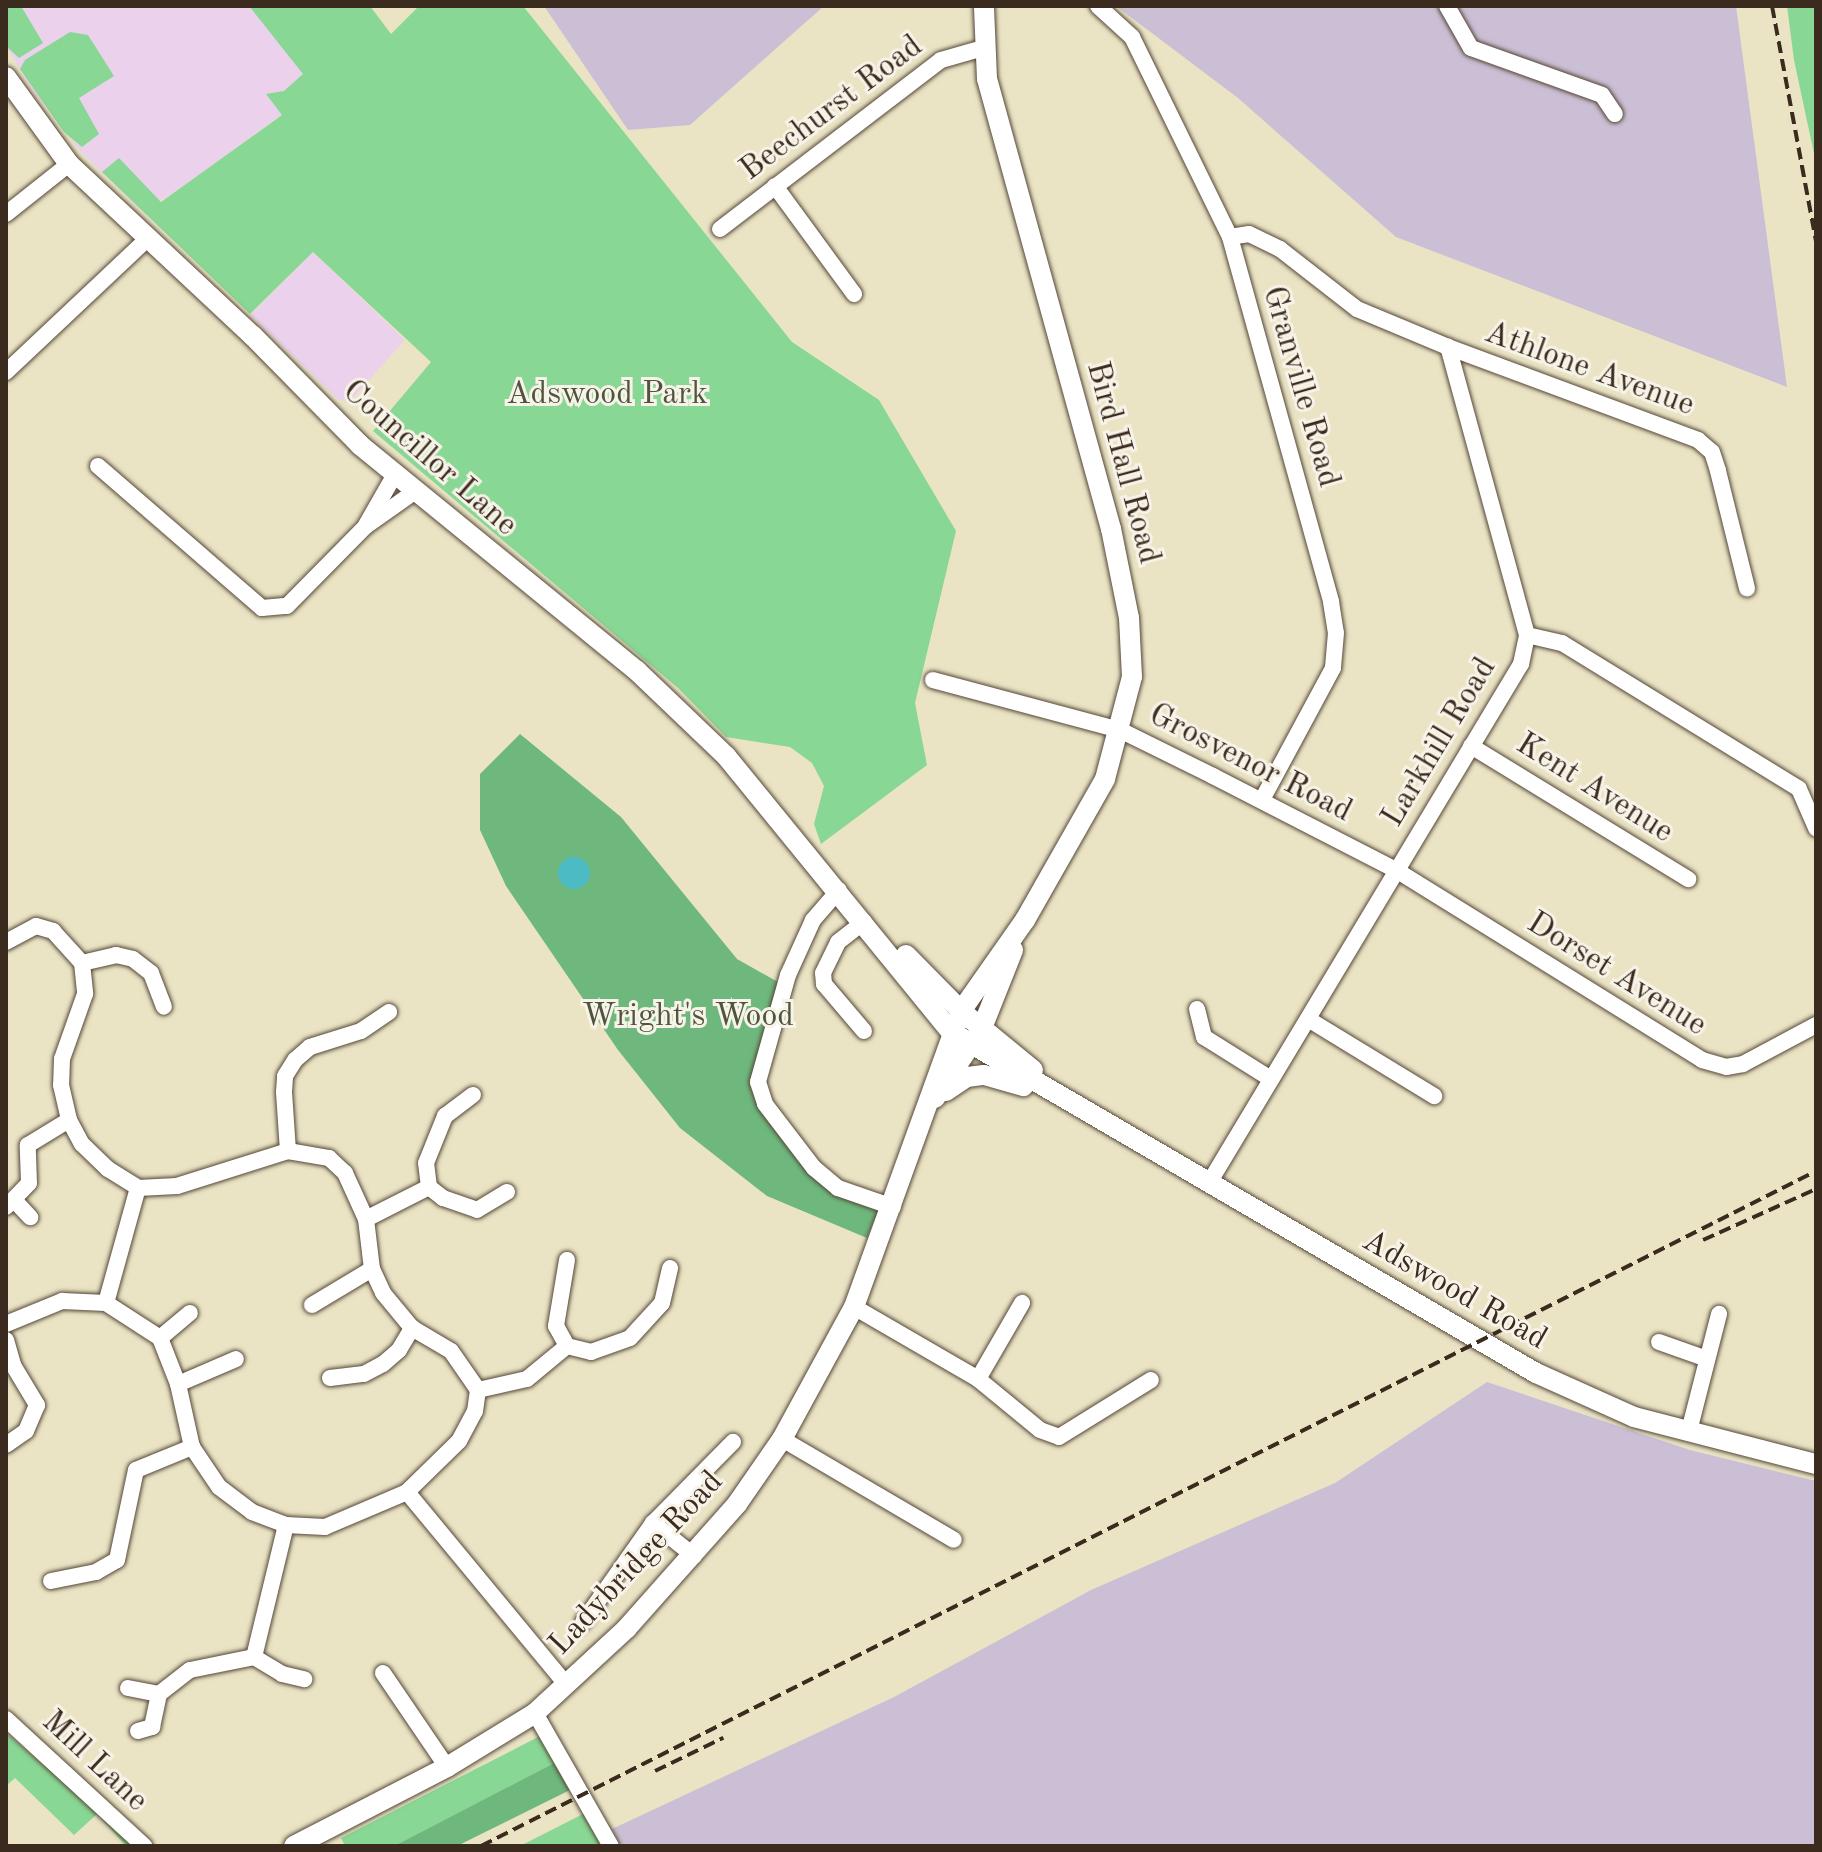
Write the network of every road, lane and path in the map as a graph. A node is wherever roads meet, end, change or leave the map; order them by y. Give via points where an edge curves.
1 (984, 6) edge
2 (1098, 6) edge
3 (1447, 6) edge
4 (983, 48) junction
5 (6, 77) edge
6 (1615, 114) dead end
7 (69, 164) junction
8 (775, 186) junction
9 (6, 214) edge
10 (720, 229) dead end
11 (1230, 237) junction
12 (147, 239) junction
13 (854, 294) dead end
14 (1448, 347) junction
15 (6, 372) edge
16 (98, 466) dead end
17 (394, 476) junction
18 (414, 492) junction
19 (366, 526) junction
20 (1746, 588) dead end
21 (1527, 635) junction
22 (933, 680) dead end
23 (1120, 730) junction
24 (1471, 746) junction
25 (1262, 800) junction
26 (1816, 828) edge
27 (1396, 870) junction
28 (825, 873) junction
29 (1688, 879) dead end
30 (839, 890) junction
31 (1025, 920) junction
32 (864, 922) junction
33 (6, 942) edge
34 (82, 963) junction
35 (164, 1007) dead end
36 (1197, 1009) dead end
37 (961, 1011) junction
38 (389, 1012) dead end
39 (1308, 1019) junction
40 (1816, 1025) edge
41 (864, 1031) dead end
42 (951, 1032) junction
43 (977, 1036) junction
44 (1271, 1079) junction
45 (473, 1095) dead end
46 (1434, 1096) dead end
47 (926, 1110) junction
48 (1085, 1113) junction
49 (69, 1120) junction
50 (288, 1151) junction
51 (1209, 1183) junction
52 (429, 1187) junction
53 (138, 1188) junction
54 (507, 1192) dead end
55 (11, 1205) edge
56 (893, 1207) junction
57 (30, 1217) dead end
58 (366, 1219) junction
59 (567, 1260) dead end
60 (670, 1268) dead end
61 (372, 1269) junction
62 (106, 1303) junction
63 (1022, 1303) dead end
64 (312, 1305) dead end
65 (854, 1307) junction
66 (190, 1313) dead end
67 (1719, 1314) dead end
68 (6, 1324) edge
69 (412, 1328) junction
70 (160, 1338) junction
71 (6, 1340) edge
72 (1659, 1342) dead end
73 (567, 1346) junction
74 (236, 1359) dead end
75 (1707, 1359) junction
76 (330, 1378) dead end
77 (978, 1379) junction
78 (1151, 1380) dead end
79 (178, 1384) junction
80 (478, 1390) junction
81 (1689, 1431) junction
82 (782, 1439) junction
83 (733, 1442) dead end
84 (6, 1445) edge
85 (192, 1447) junction
86 (1816, 1464) edge
87 (407, 1492) junction
88 (653, 1523) junction
89 (286, 1525) junction
90 (954, 1540) dead end
91 (694, 1556) junction
92 (51, 1581) dead end
93 (583, 1622) dead end
94 (254, 1657) junction
95 (383, 1673) dead end
96 (304, 1679) dead end
97 (566, 1684) junction
98 (128, 1688) dead end
99 (159, 1694) junction
100 (535, 1713) junction
101 (6, 1719) edge
102 (138, 1731) dead end
103 (447, 1767) junction
104 (144, 1846) edge
105 (294, 1846) edge
106 (611, 1846) edge

1 - 4 street, Bird Hall Road
2 - 11 street, Granville Road via 1132,37
3 - 6 street via 1471,48 1602,95
4 - 8 street, Beechurst Road via 941,60
4 - 23 street, Bird Hall Road via 987,79 1111,529 1129,618 1132,677
5 - 7 street, Councillor Lane
7 - 9 street
7 - 12 street, Councillor Lane
8 - 10 street, Beechurst Road
8 - 13 street
11 - 14 street via 1249,234 1280,249 1357,309
11 - 25 street, Granville Road via 1336,633 1333,668
12 - 15 street
12 - 17 street, Councillor Lane
14 - 20 street, Athlone Avenue via 1698,440 1715,462
14 - 21 street, Larkhill Road
16 - 19 street via 262,608 287,606
17 - 18 street, Councillor Lane
17 - 19 street
18 - 19 street
18 - 28 street, Councillor Lane via 637,671 726,756
21 - 24 street, Larkhill Road via 1521,664
21 - 26 street via 1562,643 1799,789
22 - 23 street, Grosvenor Road
23 - 25 street, Grosvenor Road
23 - 31 street, Bird Hall Road via 1105,779
24 - 27 street, Larkhill Road
24 - 29 street, Kent Avenue
25 - 27 street, Grosvenor Road
27 - 39 street, Larkhill Road
27 - 40 street, Dorset Avenue via 1702,1060 1726,1067 1743,1064
28 - 30 street, Councillor Lane
28 - 37 street, Councillor Lane
30 - 32 street, Councillor Lane
30 - 56 street via 813,920 788,975 758,1082 765,1104 814,1168 838,1188
31 - 37 street, Bird Hall Road
31 - 43 street, Bird Hall Road
32 - 41 street via 838,942 823,973 824,984
32 - 42 street, Councillor Lane
33 - 34 street via 36,926 53,931
34 - 35 street via 116,955 133,959 151,973
34 - 49 street via 85,994 62,1059
36 - 44 street via 1204,1037
37 - 42 street, Ladybridge Road
37 - 43 street, Adswood Road
38 - 50 street via 361,1031 310,1047 295,1060 284,1084
39 - 44 street, Larkhill Road
39 - 46 street
42 - 43 street, Adswood Road
42 - 47 street, Ladybridge Road
43 - 47 street, Ladybridge Road
43 - 48 street, Adswood Road
44 - 51 street, Larkhill Road
45 - 52 street via 445,1116 426,1163
47 - 48 street, Adswood Road via 951,1085 984,1075 1007,1079
47 - 56 street, Ladybridge Road
48 - 51 street, Adswood Road
49 - 53 street via 99,1161
49 - 55 street via 28,1145 29,1183
50 - 53 street via 189,1183
50 - 58 street via 329,1158 345,1173
51 - 81 street, Adswood Road via 1536,1373 1634,1417
52 - 54 street via 477,1210
52 - 58 street
53 - 62 street
55 - 57 street
56 - 65 street, Ladybridge Road
58 - 61 street
59 - 73 street via 556,1326
60 - 73 street via 662,1303 630,1338 591,1352
61 - 64 street
61 - 69 street
62 - 68 street via 62,1301
62 - 70 street
63 - 77 street
65 - 77 street
65 - 82 street, Ladybridge Road
66 - 70 street
67 - 75 street
69 - 76 street via 383,1364 364,1374
69 - 80 street via 451,1351
70 - 79 street
71 - 84 street via 13,1365 37,1405 26,1431
72 - 75 street
73 - 80 street via 527,1379
74 - 79 street
75 - 81 street
77 - 78 street via 1040,1430 1059,1437
79 - 85 street
80 - 87 street via 475,1411 459,1441
81 - 86 street, Adswood Road
82 - 90 street
82 - 91 street, Ladybridge Road
83 - 88 street
85 - 89 street via 234,1501
85 - 92 street via 136,1470 117,1560 96,1572
87 - 89 street via 325,1527
87 - 97 street
88 - 91 street
88 - 93 street
89 - 94 street
91 - 97 street, Ladybridge Road
94 - 96 street via 282,1674
94 - 99 street via 190,1670
95 - 103 street
97 - 100 street, Ladybridge Road
98 - 99 street
99 - 102 street via 152,1727
100 - 103 street, Ladybridge Road
100 - 106 street
101 - 104 street, Mill Lane
103 - 105 street, Ladybridge Road

